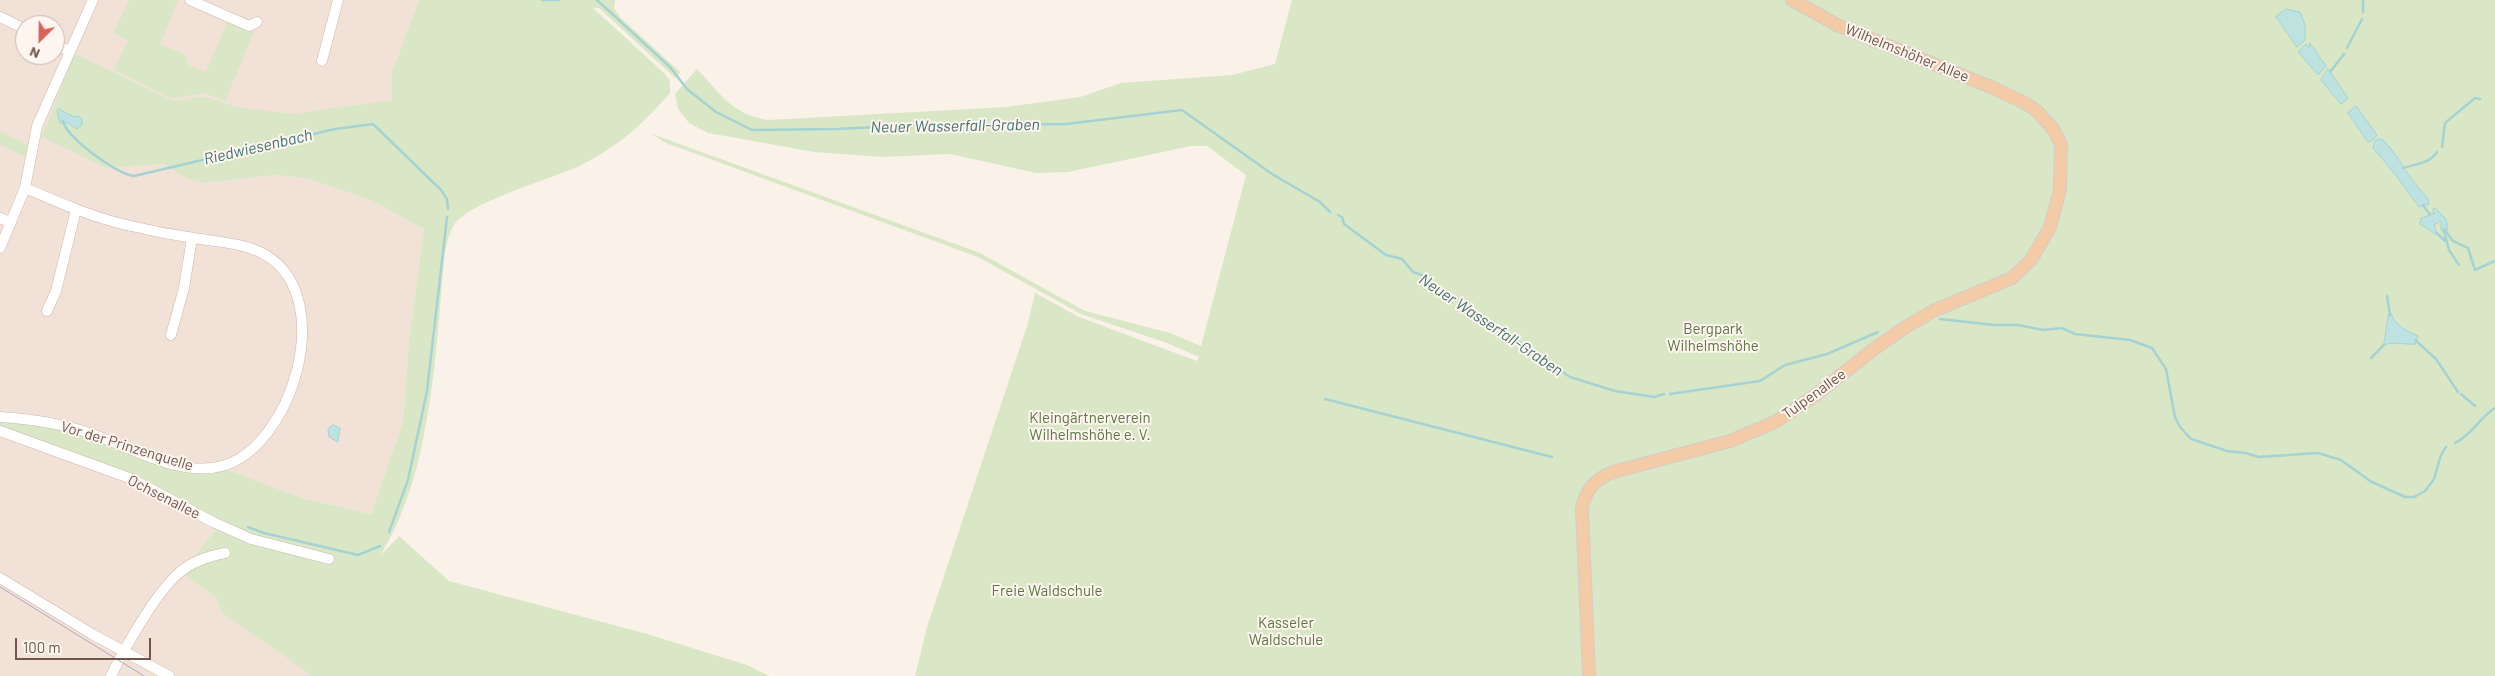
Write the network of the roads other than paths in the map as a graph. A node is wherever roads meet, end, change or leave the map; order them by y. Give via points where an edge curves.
1 (93, 0) edge
2 (190, 0) edge
3 (338, 0) edge
4 (1792, 0) edge
5 (0, 16) edge
6 (257, 22) dead end
7 (15, 24) edge
8 (65, 49) edge
9 (69, 51) junction
10 (322, 61) dead end
11 (2025, 103) joint
12 (25, 188) junction
13 (76, 210) junction
14 (0, 218) edge
15 (10, 222) junction
16 (192, 238) junction
17 (0, 248) edge
18 (48, 311) dead end
19 (170, 335) dead end
20 (0, 417) edge
21 (0, 430) edge
22 (225, 553) dead end
23 (329, 559) dead end
24 (0, 578) edge
25 (124, 651) junction
26 (111, 676) edge
27 (169, 676) edge
28 (1589, 676) edge

1 - 9 street
2 - 6 street via 249,26
3 - 10 street
4 - 11 main road, Wilhelmshöher Allee via 1867,38
5 - 7 street
8 - 9 street
9 - 12 street via 37,126
11 - 28 main road, Tulpenallee via 2037,111 2058,135 2062,164 2060,190 2050,227 2038,250 2019,272 2004,282 1933,311 1904,328 1793,411 1760,430 1613,472 1591,486 1582,509
12 - 13 street, Vor der Prinzenquelle
12 - 15 street
13 - 16 street, Vor der Prinzenquelle via 131,226
13 - 18 street
14 - 15 street
15 - 17 street
16 - 19 street via 184,288
16 - 20 street, Vor der Prinzenquelle via 222,242 266,255 292,280 300,300 303,321 299,365 277,418 252,449 224,466 188,468 89,432 43,421
21 - 23 street, Ochsenallee via 132,480 251,539
22 - 25 street via 193,564 170,582
24 - 25 street
25 - 26 street
25 - 27 street

